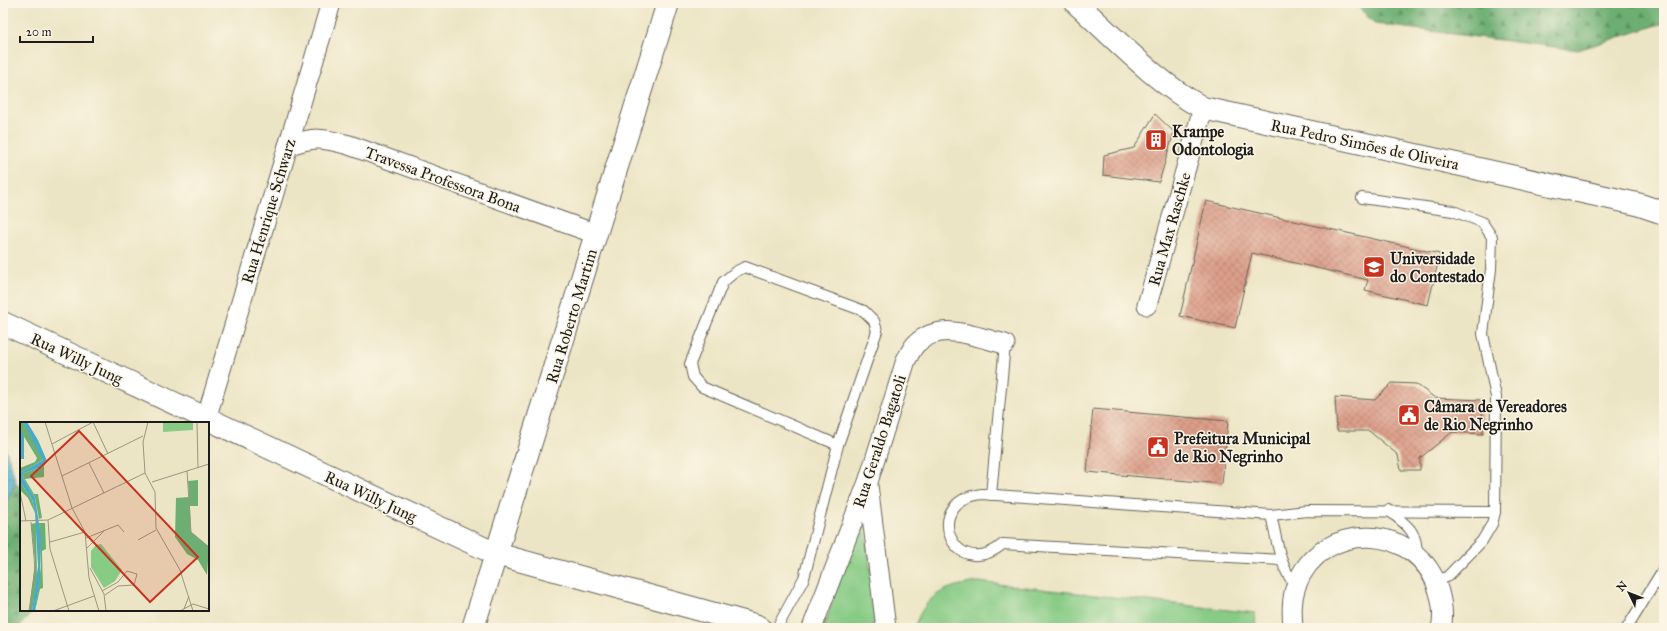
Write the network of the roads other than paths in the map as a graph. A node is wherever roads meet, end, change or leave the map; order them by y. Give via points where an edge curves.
1 (331, 3) edge
2 (668, 3) edge
3 (1076, 3) edge
4 (1203, 108) junction
5 (288, 146) junction
6 (1362, 198) dead end
7 (1664, 214) edge
8 (596, 234) junction
9 (1147, 305) dead end
10 (3, 323) edge
11 (1005, 344) joint
12 (206, 420) junction
13 (838, 445) junction
14 (868, 482) junction
15 (991, 495) junction
16 (1388, 510) junction
17 (1494, 512) junction
18 (1271, 515) junction
19 (496, 554) junction
20 (1417, 555) junction
21 (1282, 560) junction
22 (1664, 568) edge
23 (1436, 580) junction
24 (1296, 586) junction
25 (756, 627) edge
26 (473, 628) edge
27 (777, 628) edge
28 (812, 628) edge
29 (886, 628) edge
30 (1293, 628) edge
31 (1441, 628) edge
32 (1627, 628) edge

1 - 5 street, Rua Henrique Schwarz
2 - 8 main road, Rua Roberto Martim
3 - 4 main road, Rua Pedro Simões de Oliveira via 1166,84
4 - 7 main road, Rua Pedro Simões de Oliveira via 1637,204
4 - 9 street, Rua Max Raschke
5 - 8 street, Travessa Professora Bona via 320,138 349,145
5 - 12 street, Rua Henrique Schwarz
6 - 17 lane via 1453,211 1482,222 1492,238 1483,334 1496,397
8 - 19 main road, Rua Roberto Martim
10 - 12 main road, Rua Willy Jung
11 - 14 street, Rua Geraldo Bagatoli via 946,330 929,334 915,344 906,360
11 - 15 lane
12 - 19 main road, Rua Willy Jung
13 - 13 lane via 878,331 874,321 864,311 745,267 735,272 723,282 690,364 693,377 702,387
13 - 27 lane via 804,578
14 - 28 street, Rua Geraldo Bagatoli
14 - 29 street
15 - 18 lane
15 - 21 lane via 969,495 958,502 950,512 947,525 950,538 957,548 968,554 981,556 994,552 1004,544
16 - 17 lane
16 - 18 lane via 1307,511
16 - 20 lane via 1415,535
17 - 23 lane via 1492,524 1482,541 1447,577
18 - 21 lane
19 - 25 main road, Rua Willy Jung
19 - 26 main road, Rua Roberto Martim
20 - 23 street
20 - 24 street via 1403,544 1387,539 1364,537 1343,540 1323,551 1307,566
21 - 24 lane
22 - 32 lane
23 - 31 street via 1442,602
24 - 30 street via 1291,608

